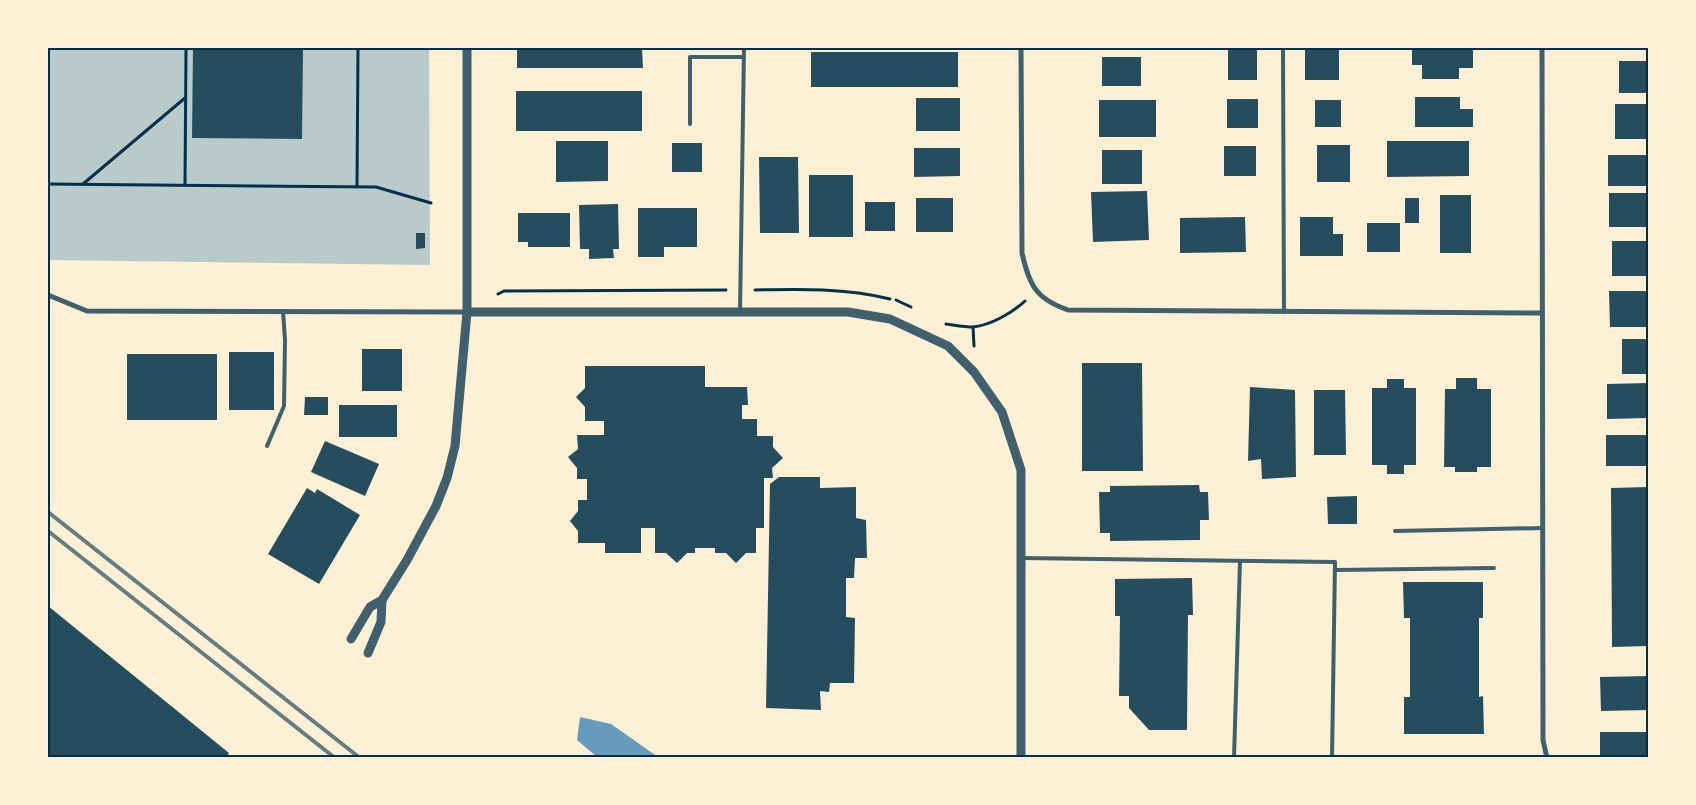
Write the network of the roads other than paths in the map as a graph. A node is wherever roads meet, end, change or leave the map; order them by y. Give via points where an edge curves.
1 (467, 48) edge
2 (744, 48) edge
3 (1022, 48) edge
4 (1283, 48) edge
5 (1542, 48) edge
6 (744, 56) junction
7 (690, 124) dead end
8 (48, 295) edge
9 (283, 311) junction
10 (467, 312) junction
11 (740, 312) junction
12 (1284, 312) junction
13 (1542, 313) junction
14 (267, 446) dead end
15 (1543, 528) junction
16 (1395, 531) dead end
17 (1021, 558) junction
18 (1240, 561) junction
19 (1494, 568) dead end
20 (1335, 570) junction
21 (382, 600) junction
22 (351, 639) dead end
23 (368, 653) dead end
24 (1021, 758) edge
25 (1234, 758) edge
26 (1332, 758) edge
27 (1547, 758) edge

1 - 10 street
2 - 6 lane
3 - 12 street via 1022,252 1026,272 1036,292 1052,305 1068,310
4 - 12 lane
5 - 13 street
6 - 7 lane via 690,57
6 - 11 lane
8 - 9 street via 87,311
9 - 10 street
9 - 14 lane via 284,406
10 - 11 street
10 - 21 street via 455,446 447,478 436,506
11 - 17 street via 848,312 890,319 948,346 974,372 1002,412 1021,470
12 - 13 street
13 - 15 street
15 - 16 lane
15 - 27 street via 1543,740
17 - 18 lane
17 - 24 street
18 - 20 lane via 1335,562
18 - 25 lane
19 - 20 lane
20 - 26 lane
21 - 22 street via 370,607
21 - 23 street via 381,622

